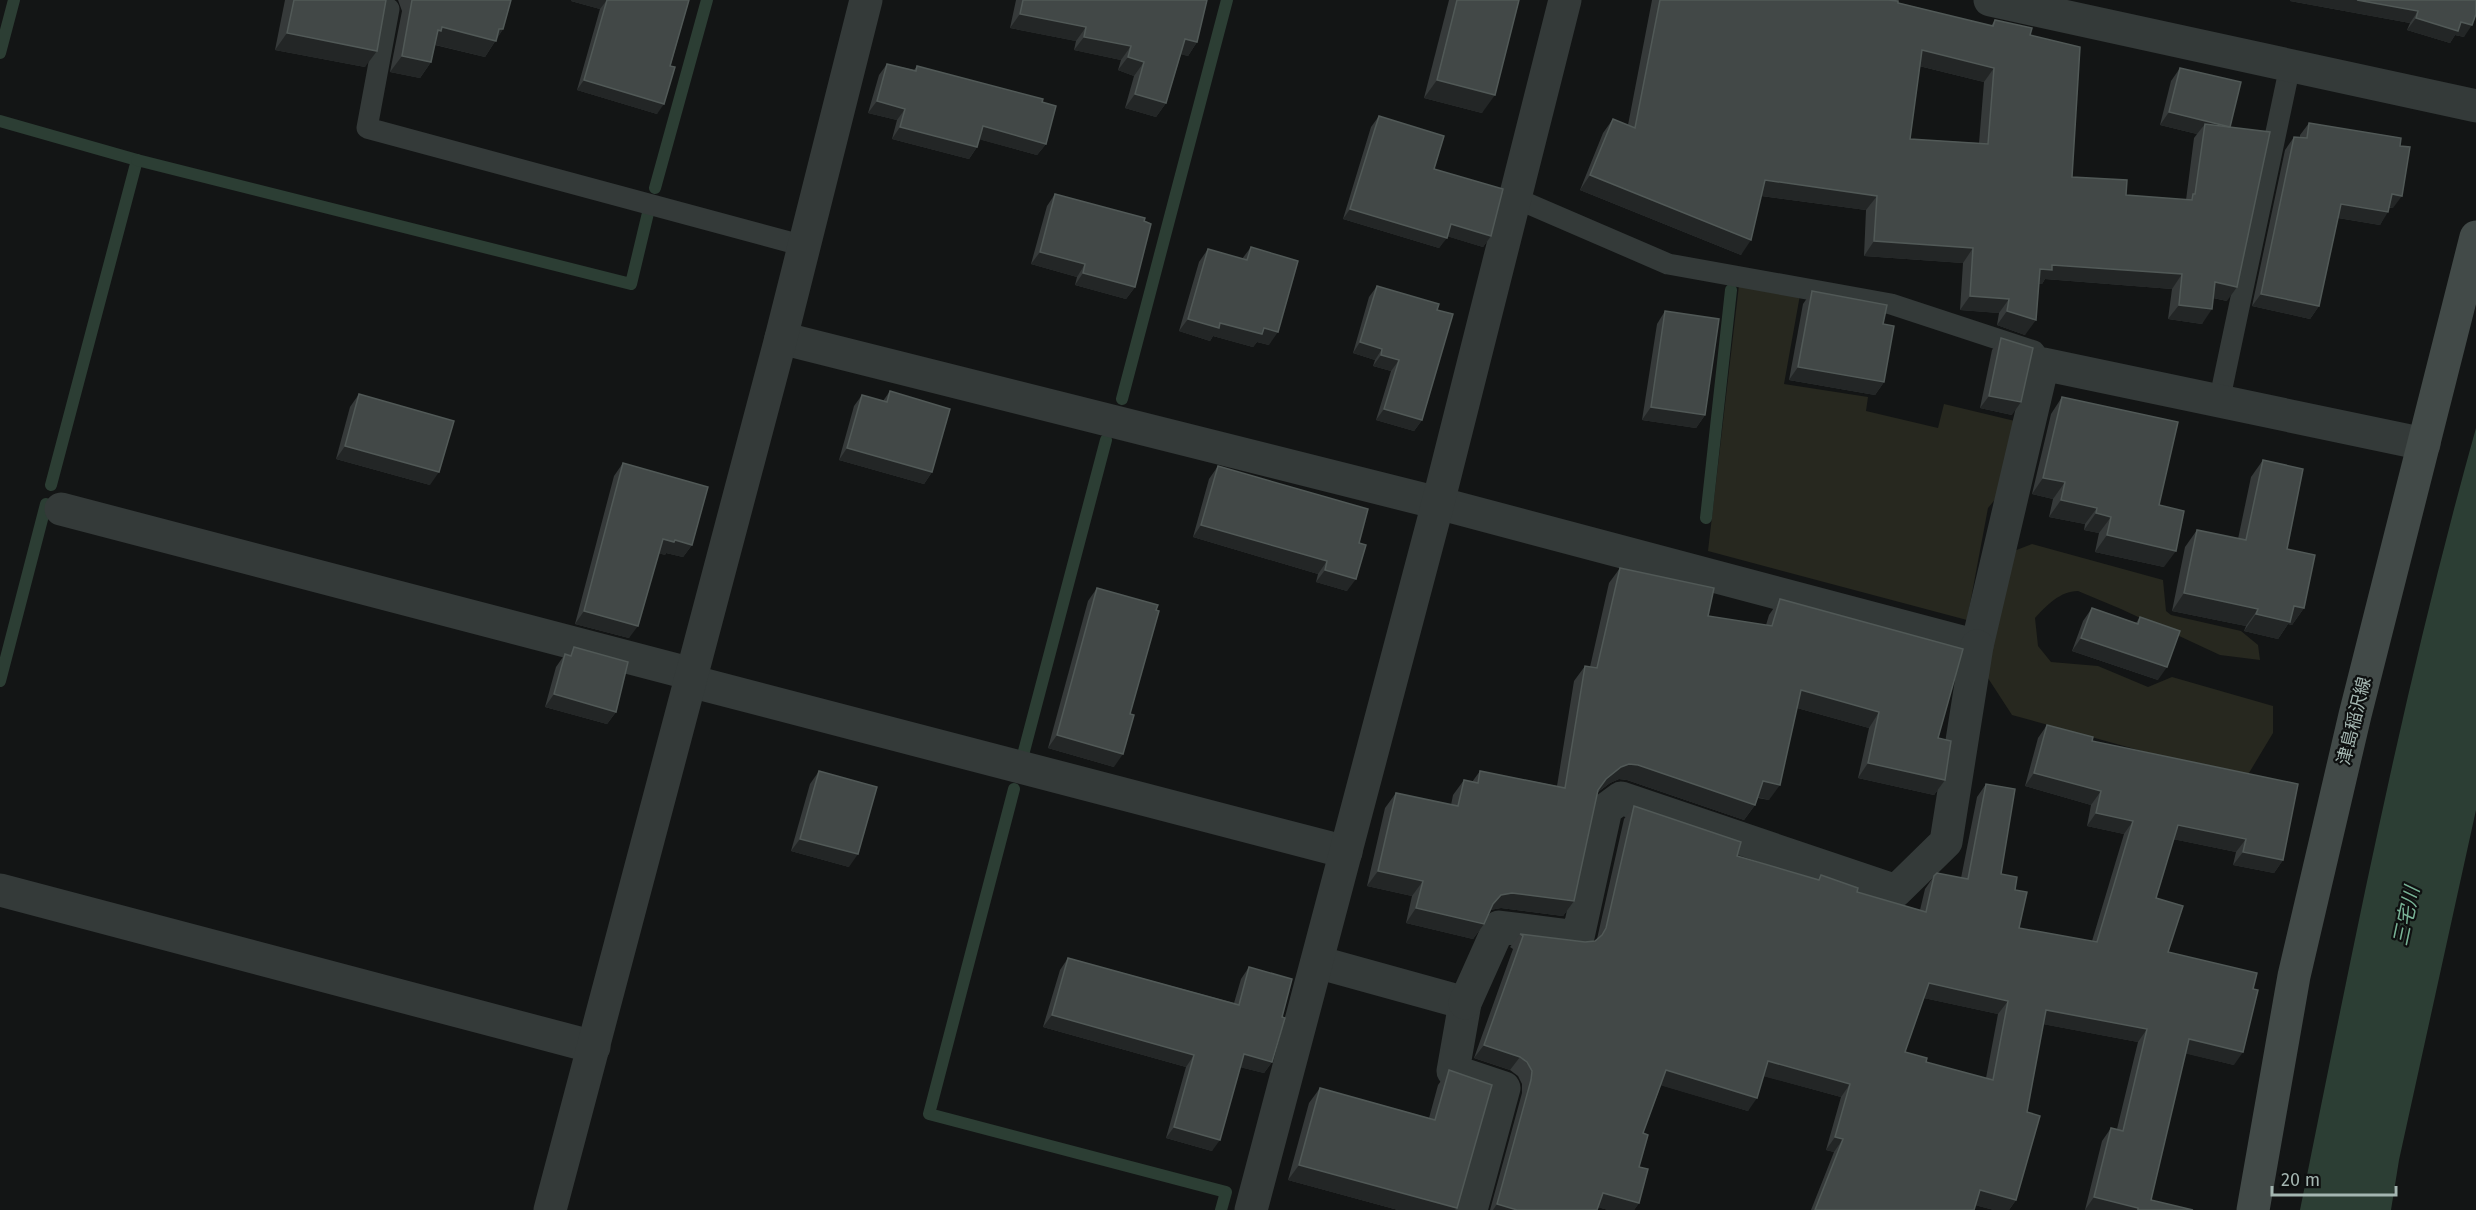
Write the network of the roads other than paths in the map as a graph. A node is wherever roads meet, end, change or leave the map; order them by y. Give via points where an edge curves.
1 (866, 0) edge
2 (1565, 0) edge
3 (1990, 0) edge
4 (389, 9) dead end
5 (2290, 66) junction
6 (2476, 106) edge
7 (1515, 198) junction
8 (2476, 237) edge
9 (804, 246) junction
10 (781, 338) junction
11 (2043, 364) junction
12 (2219, 402) junction
13 (2424, 444) junction
14 (1438, 503) junction
15 (61, 509) dead end
16 (1977, 646) junction
17 (691, 678) junction
18 (1346, 852) junction
19 (0, 890) edge
20 (1317, 962) junction
21 (1465, 1003) junction
22 (594, 1047) junction
23 (550, 1210) edge
24 (1251, 1210) edge
25 (1471, 1210) edge
26 (2253, 1210) edge

1 - 9 street
2 - 7 street
3 - 5 street
4 - 9 lane via 367,128
5 - 6 street
5 - 12 lane
7 - 11 lane via 1668,264 1898,306 2034,351
7 - 14 street
8 - 13 main road, 津島稲沢線
9 - 10 street
10 - 14 street
10 - 17 street
11 - 12 street
11 - 16 street
12 - 13 street
13 - 26 main road, 津島稲沢線 via 2294,975
14 - 16 street
14 - 18 street
15 - 17 street
16 - 21 street via 1946,842 1896,891 1621,798 1606,809 1578,937 1499,927
17 - 18 street
17 - 22 street
18 - 20 street
19 - 22 street
20 - 21 street
20 - 24 street
21 - 25 street via 1453,1071 1504,1088
22 - 23 street

